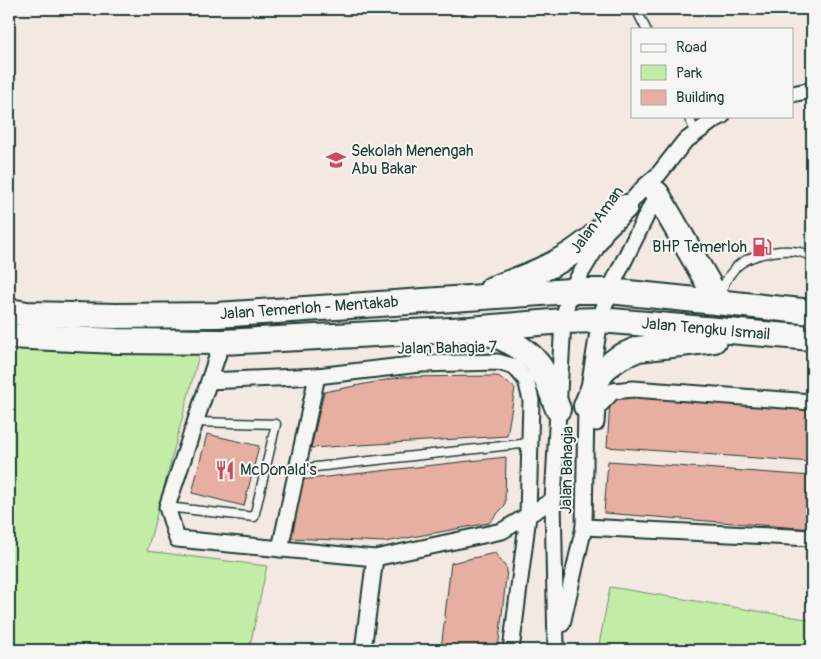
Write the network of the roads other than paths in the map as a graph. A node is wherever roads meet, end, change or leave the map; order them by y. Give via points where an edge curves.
1 (636, 9) edge
2 (646, 28) edge
3 (812, 90) edge
4 (794, 94) edge
5 (689, 118) edge
6 (719, 118) edge
7 (696, 133) junction
8 (658, 185) junction
9 (625, 207) junction
10 (812, 257) edge
11 (570, 291) junction
12 (609, 291) junction
13 (464, 298) junction
14 (718, 302) junction
15 (9, 311) edge
16 (812, 312) edge
17 (600, 320) junction
18 (563, 321) junction
19 (470, 329) junction
20 (418, 332) junction
21 (758, 334) junction
22 (9, 336) edge
23 (812, 338) edge
24 (222, 342) junction
25 (420, 364) junction
26 (316, 376) junction
27 (209, 381) junction
28 (812, 402) edge
29 (586, 406) junction
30 (558, 409) junction
31 (196, 422) junction
32 (530, 443) junction
33 (298, 469) junction
34 (553, 500) junction
35 (167, 507) junction
36 (528, 516) junction
37 (588, 527) junction
38 (812, 538) edge
39 (280, 549) junction
40 (375, 558) junction
41 (556, 649) edge
42 (363, 650) edge
43 (511, 650) edge

1 - 2 lane
3 - 4 street
5 - 7 lane
6 - 7 street
7 - 8 street via 684,142
8 - 9 street, Jalan Aman via 644,187
8 - 12 street, Jalan Bahagia
8 - 14 main road
9 - 11 street, Jalan Aman
9 - 13 main road via 582,246 558,262
10 - 14 lane via 783,250 758,255 736,267 723,285
11 - 12 main road, Jalan Temerloh - Mentakab
11 - 13 main road, Jalan Temerloh - Mentakab
11 - 18 street, Jalan Bahagia
12 - 14 main road, Jalan Tengku Ismail
12 - 17 street, Jalan Bahagia
13 - 15 main road, Jalan Temerloh - Mentakab via 217,315 116,316
14 - 16 main road, Jalan Tengku Ismail
17 - 18 main road, Jalan Temerloh - Mentakab
17 - 21 main road, Jalan Tengku Ismail
17 - 29 street, Jalan Bahagia
18 - 19 main road, Jalan Temerloh - Mentakab
18 - 30 street, Jalan Bahagia
19 - 20 main road, Jalan Temerloh - Mentakab
19 - 30 main road via 492,334 515,345 537,363
20 - 24 main road, Jalan Temerloh - Mentakab
20 - 25 street
21 - 23 main road, Jalan Tengku Ismail
21 - 29 main road via 638,349 605,368
22 - 24 main road, Jalan Temerloh - Mentakab
24 - 27 street
25 - 26 street, Jalan Bahagia 7
25 - 32 street, Jalan Bahagia 7 via 498,362 515,367 526,380 531,400
26 - 27 street, Jalan Bahagia 7
26 - 33 street
27 - 31 street
28 - 37 street via 633,389 613,391 597,408
29 - 37 street, Jalan Bahagia
30 - 34 street, Jalan Bahagia
31 - 35 street
31 - 35 lane via 276,424 254,517
32 - 33 lane
32 - 36 street, Jalan Bahagia 7
33 - 39 street
34 - 36 street
34 - 41 street, Jalan Bahagia
35 - 39 street via 177,539
36 - 40 street via 502,531
36 - 43 street, Jalan Bahagia 7
37 - 38 street
37 - 41 street, Jalan Bahagia
39 - 40 street
40 - 42 street

